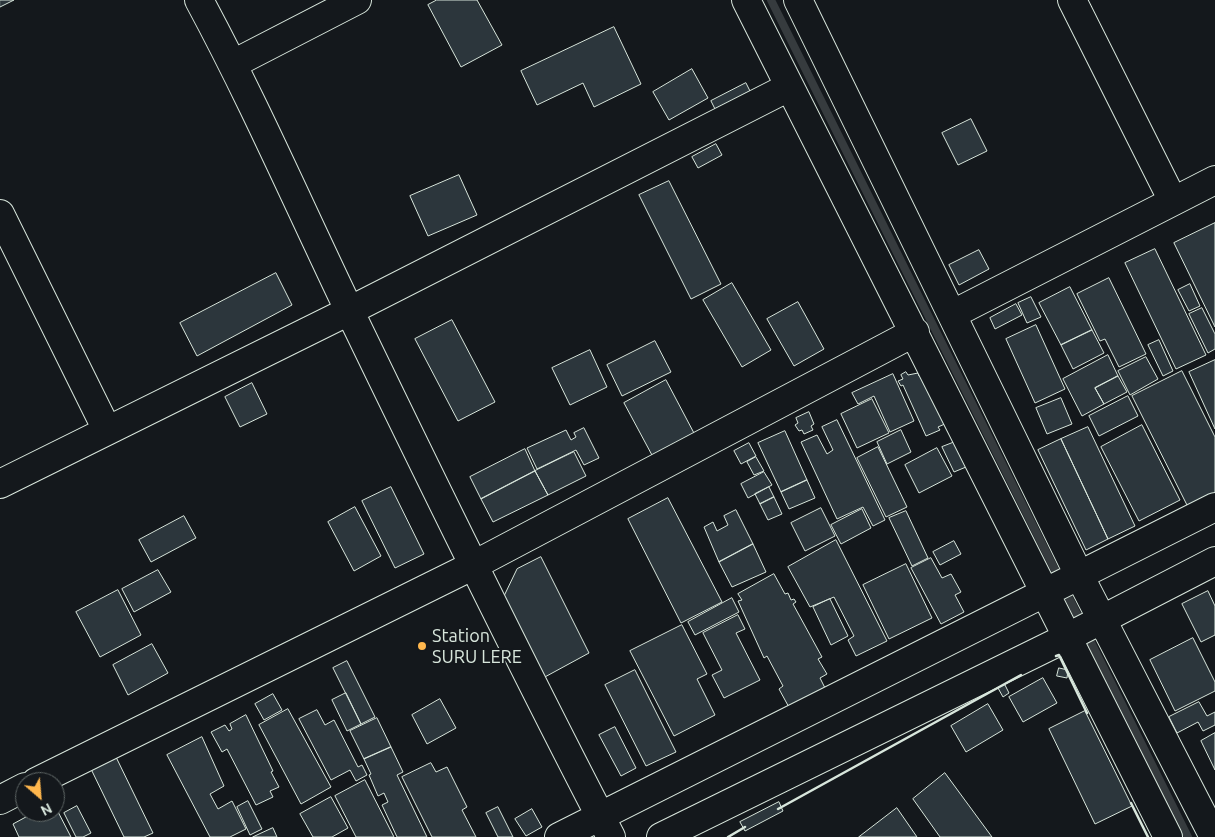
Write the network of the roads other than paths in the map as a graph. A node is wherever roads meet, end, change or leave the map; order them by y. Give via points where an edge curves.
1 (200, 0) edge
2 (356, 0) edge
3 (746, 0) edge
4 (798, 0) edge
5 (1072, 0) edge
6 (233, 64) junction
7 (789, 87) junction
8 (1215, 180) edge
9 (1173, 201) junction
10 (0, 214) edge
11 (349, 311) junction
12 (953, 314) junction
13 (915, 332) junction
14 (107, 430) junction
15 (0, 484) edge
16 (1215, 507) edge
17 (1215, 561) edge
18 (474, 565) junction
19 (1079, 575) junction
20 (1046, 594) junction
21 (1101, 618) junction
22 (1068, 637) junction
23 (56, 772) edge
24 (15, 792) edge
25 (0, 800) edge
26 (606, 827) edge
27 (559, 837) edge
28 (661, 837) edge
29 (1168, 837) edge
30 (1214, 837) edge

1 - 6 street
2 - 6 street
3 - 7 street
4 - 12 street
5 - 9 street
6 - 11 street
7 - 11 street
7 - 13 street
8 - 9 street
9 - 12 street
10 - 14 street
11 - 14 street
11 - 18 street
12 - 19 street
13 - 18 street
13 - 20 street
14 - 15 street
16 - 19 street
17 - 21 street
18 - 23 street
18 - 26 street
19 - 20 street
19 - 21 street
20 - 22 street
20 - 26 street
21 - 22 street
21 - 30 street
22 - 28 street
22 - 29 street
24 - 25 street
26 - 27 street

